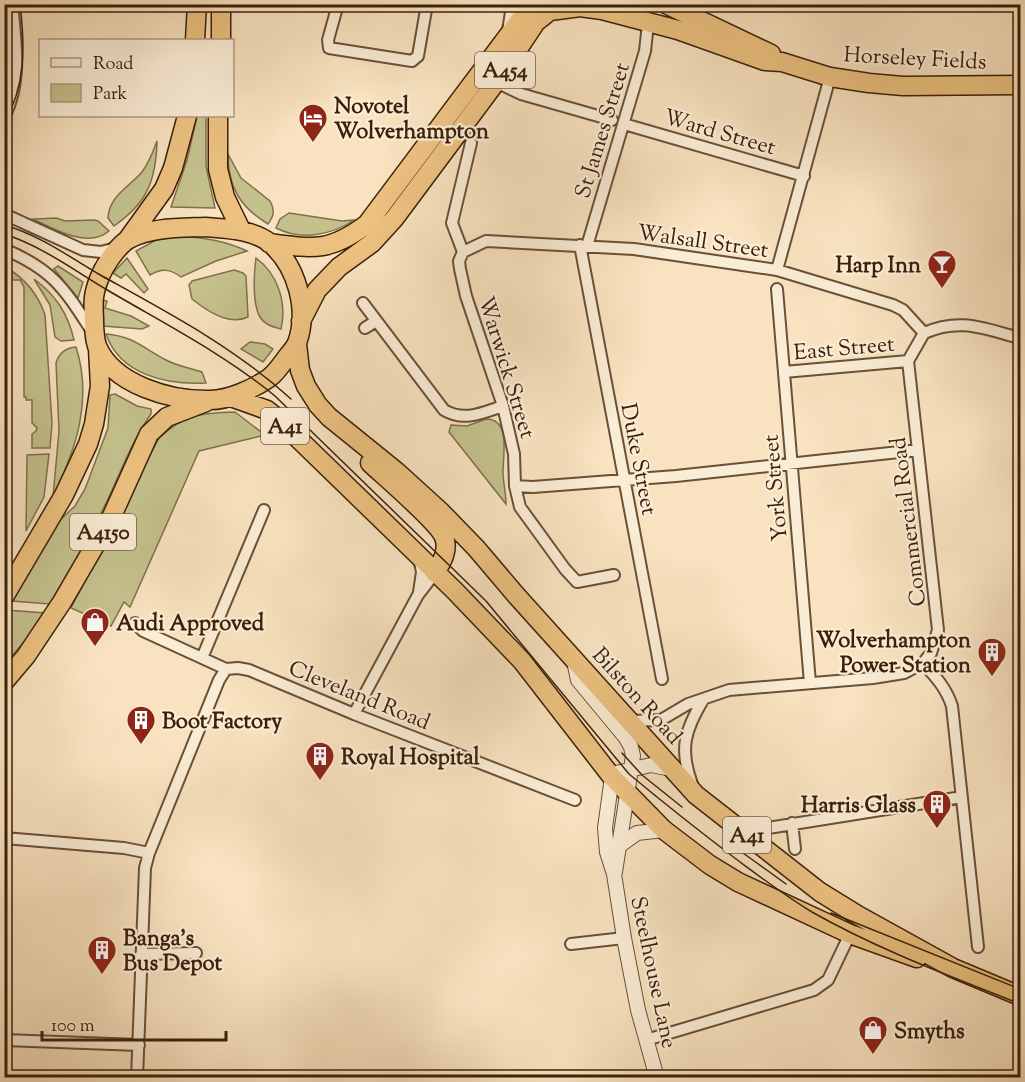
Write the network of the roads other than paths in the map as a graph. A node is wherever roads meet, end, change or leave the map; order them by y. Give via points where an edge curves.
1 (12, 4) edge
2 (197, 4) edge
3 (221, 4) edge
4 (338, 4) edge
5 (427, 4) edge
6 (510, 4) edge
7 (532, 4) edge
8 (626, 4) edge
9 (677, 7) edge
10 (550, 8) edge
11 (662, 26) junction
12 (195, 39) edge
13 (221, 39) edge
14 (507, 40) junction
15 (782, 62) junction
16 (16, 65) junction
17 (4, 66) edge
18 (830, 77) junction
19 (496, 82) junction
20 (1020, 85) edge
21 (4, 117) edge
22 (187, 117) edge
23 (218, 117) edge
24 (612, 120) dead end
25 (624, 124) junction
26 (471, 143) dead end
27 (804, 176) junction
28 (4, 214) edge
29 (241, 230) junction
30 (124, 243) junction
31 (269, 243) junction
32 (583, 246) junction
33 (4, 249) edge
34 (463, 252) junction
35 (777, 270) junction
36 (777, 289) dead end
37 (363, 303) dead end
38 (302, 321) junction
39 (376, 321) junction
40 (365, 328) dead end
41 (924, 333) junction
42 (1020, 338) edge
43 (96, 342) junction
44 (297, 344) junction
45 (908, 361) junction
46 (784, 372) junction
47 (231, 397) junction
48 (210, 400) junction
49 (503, 406) junction
50 (329, 417) junction
51 (918, 450) junction
52 (792, 465) junction
53 (624, 480) junction
54 (515, 486) junction
55 (264, 510) dead end
56 (418, 556) junction
57 (435, 573) junction
58 (614, 574) dead end
59 (418, 596) junction
60 (4, 597) edge
61 (135, 623) dead end
62 (202, 658) junction
63 (574, 661) junction
64 (923, 663) junction
65 (226, 669) junction
66 (662, 679) dead end
67 (4, 682) edge
68 (810, 683) junction
69 (704, 700) junction
70 (354, 714) junction
71 (629, 721) junction
72 (631, 769) junction
73 (672, 769) junction
74 (612, 777) junction
75 (626, 792) junction
76 (696, 795) junction
77 (962, 797) junction
78 (574, 800) dead end
79 (792, 824) junction
80 (768, 828) dead end
81 (664, 830) junction
82 (4, 838) edge
83 (619, 846) junction
84 (795, 849) dead end
85 (149, 853) junction
86 (614, 874) junction
87 (850, 934) junction
88 (624, 938) junction
89 (571, 944) dead end
90 (978, 947) dead end
91 (196, 953) dead end
92 (141, 954) junction
93 (953, 969) junction
94 (1020, 996) edge
95 (4, 1040) edge
96 (646, 1040) junction
97 (139, 1045) junction
98 (137, 1077) edge
99 (657, 1077) edge

1 - 16 street
2 - 12 highway
3 - 13 highway
4 - 5 street via 328,48 412,61 418,56
6 - 14 street
7 - 14 highway, A454
8 - 11 highway via 645,12
9 - 11 street, St James Street
9 - 15 highway, A454
10 - 11 highway, Horseley Fields / A454 via 602,10
10 - 19 highway, A454 via 536,22
11 - 15 highway, Horseley Fields / A454 via 765,62
11 - 25 street, St James Street via 645,51
14 - 31 highway, A454 via 367,224 347,239 324,247
15 - 18 highway, Horseley Fields / A454
16 - 17 street
16 - 21 street via 14,91
18 - 20 highway, Horseley Fields / A454 via 903,86
18 - 27 street
19 - 24 street via 521,94
19 - 38 highway, A454 via 394,219 317,290
22 - 30 highway, A4150 via 164,189
23 - 29 highway via 218,169 225,197
25 - 27 street, Ward Street
25 - 32 street, St James Street
26 - 34 street via 452,223
27 - 35 street
28 - 30 street via 83,250 101,252
29 - 30 highway, A4150 via 175,228
29 - 31 highway, A4150
30 - 43 highway, A4150 via 102,272 93,296
31 - 38 highway, A4150 via 291,267 298,286
32 - 34 street, Walsall Street via 486,241
32 - 35 street, Walsall Street via 634,249
32 - 53 street, Duke Street
33 - 43 street via 31,261 63,287
34 - 49 street, Warwick Street via 459,261 466,296
35 - 41 street, Walsall Street via 892,305
36 - 46 street, York Street
37 - 39 street
38 - 44 highway, A4150
39 - 40 street
39 - 49 street via 444,410 462,417
41 - 42 street via 965,324
41 - 45 street
43 - 48 highway, A4150 via 112,368 154,393
43 - 60 highway, A4150 via 100,386 88,444 64,495
44 - 47 highway, A4150 via 268,378
44 - 50 highway, Bilston Road / A41 via 306,386
45 - 46 street, East Street
45 - 51 street, Commercial Road
46 - 52 street, York Street
47 - 48 highway, A4150
47 - 56 highway, A41 via 267,410 277,418
48 - 67 highway, A4150 via 167,417 149,434 112,516 62,602
49 - 54 street, Warwick Street via 514,453
50 - 57 highway via 361,455 442,533 445,554
50 - 63 highway, Bilston Road / A41 via 441,512
51 - 52 street
51 - 64 street, Commercial Road via 938,630 935,644
52 - 53 street
52 - 68 street, York Street
53 - 54 street
53 - 66 street, Duke Street
54 - 58 street, Warwick Street via 520,507 577,582
55 - 62 street
56 - 57 highway, A41
56 - 59 street via 422,572
57 - 59 street
57 - 74 highway, A41 via 522,661
59 - 70 street
61 - 62 street, Cleveland Road via 143,631
62 - 65 street, Cleveland Road
63 - 71 highway, Bilston Road / A41
63 - 72 street, Steelhouse Lane via 578,680 631,747
64 - 68 street via 904,673
64 - 77 street via 941,683 952,706
65 - 70 street, Cleveland Road via 249,670
65 - 85 street
68 - 69 street via 729,690
69 - 71 street via 688,704 661,720
69 - 76 street via 689,724 684,745
70 - 78 street, Cleveland Road
71 - 73 highway, Bilston Road / A41
72 - 73 street via 651,765
72 - 74 street via 618,771
72 - 75 street, Steelhouse Lane
73 - 76 highway, Bilston Road / A41
74 - 75 highway, A41
74 - 86 street, Steelhouse Lane via 605,828
75 - 81 highway, A41
75 - 83 street, Steelhouse Lane
76 - 93 highway, Bilston Road / A41 via 820,892
77 - 79 street
77 - 90 street
79 - 80 street
79 - 84 street
81 - 83 street via 638,833
81 - 87 highway, A41 via 738,882
82 - 85 street
83 - 86 street, Steelhouse Lane
85 - 92 street
86 - 88 street, Steelhouse Lane
87 - 93 highway, A41
87 - 96 street via 828,980 814,990
88 - 89 street
88 - 96 street, Steelhouse Lane
91 - 92 street
92 - 97 street
93 - 94 highway, Bilston Road / A41
95 - 97 street
96 - 99 street, Steelhouse Lane
97 - 98 street

